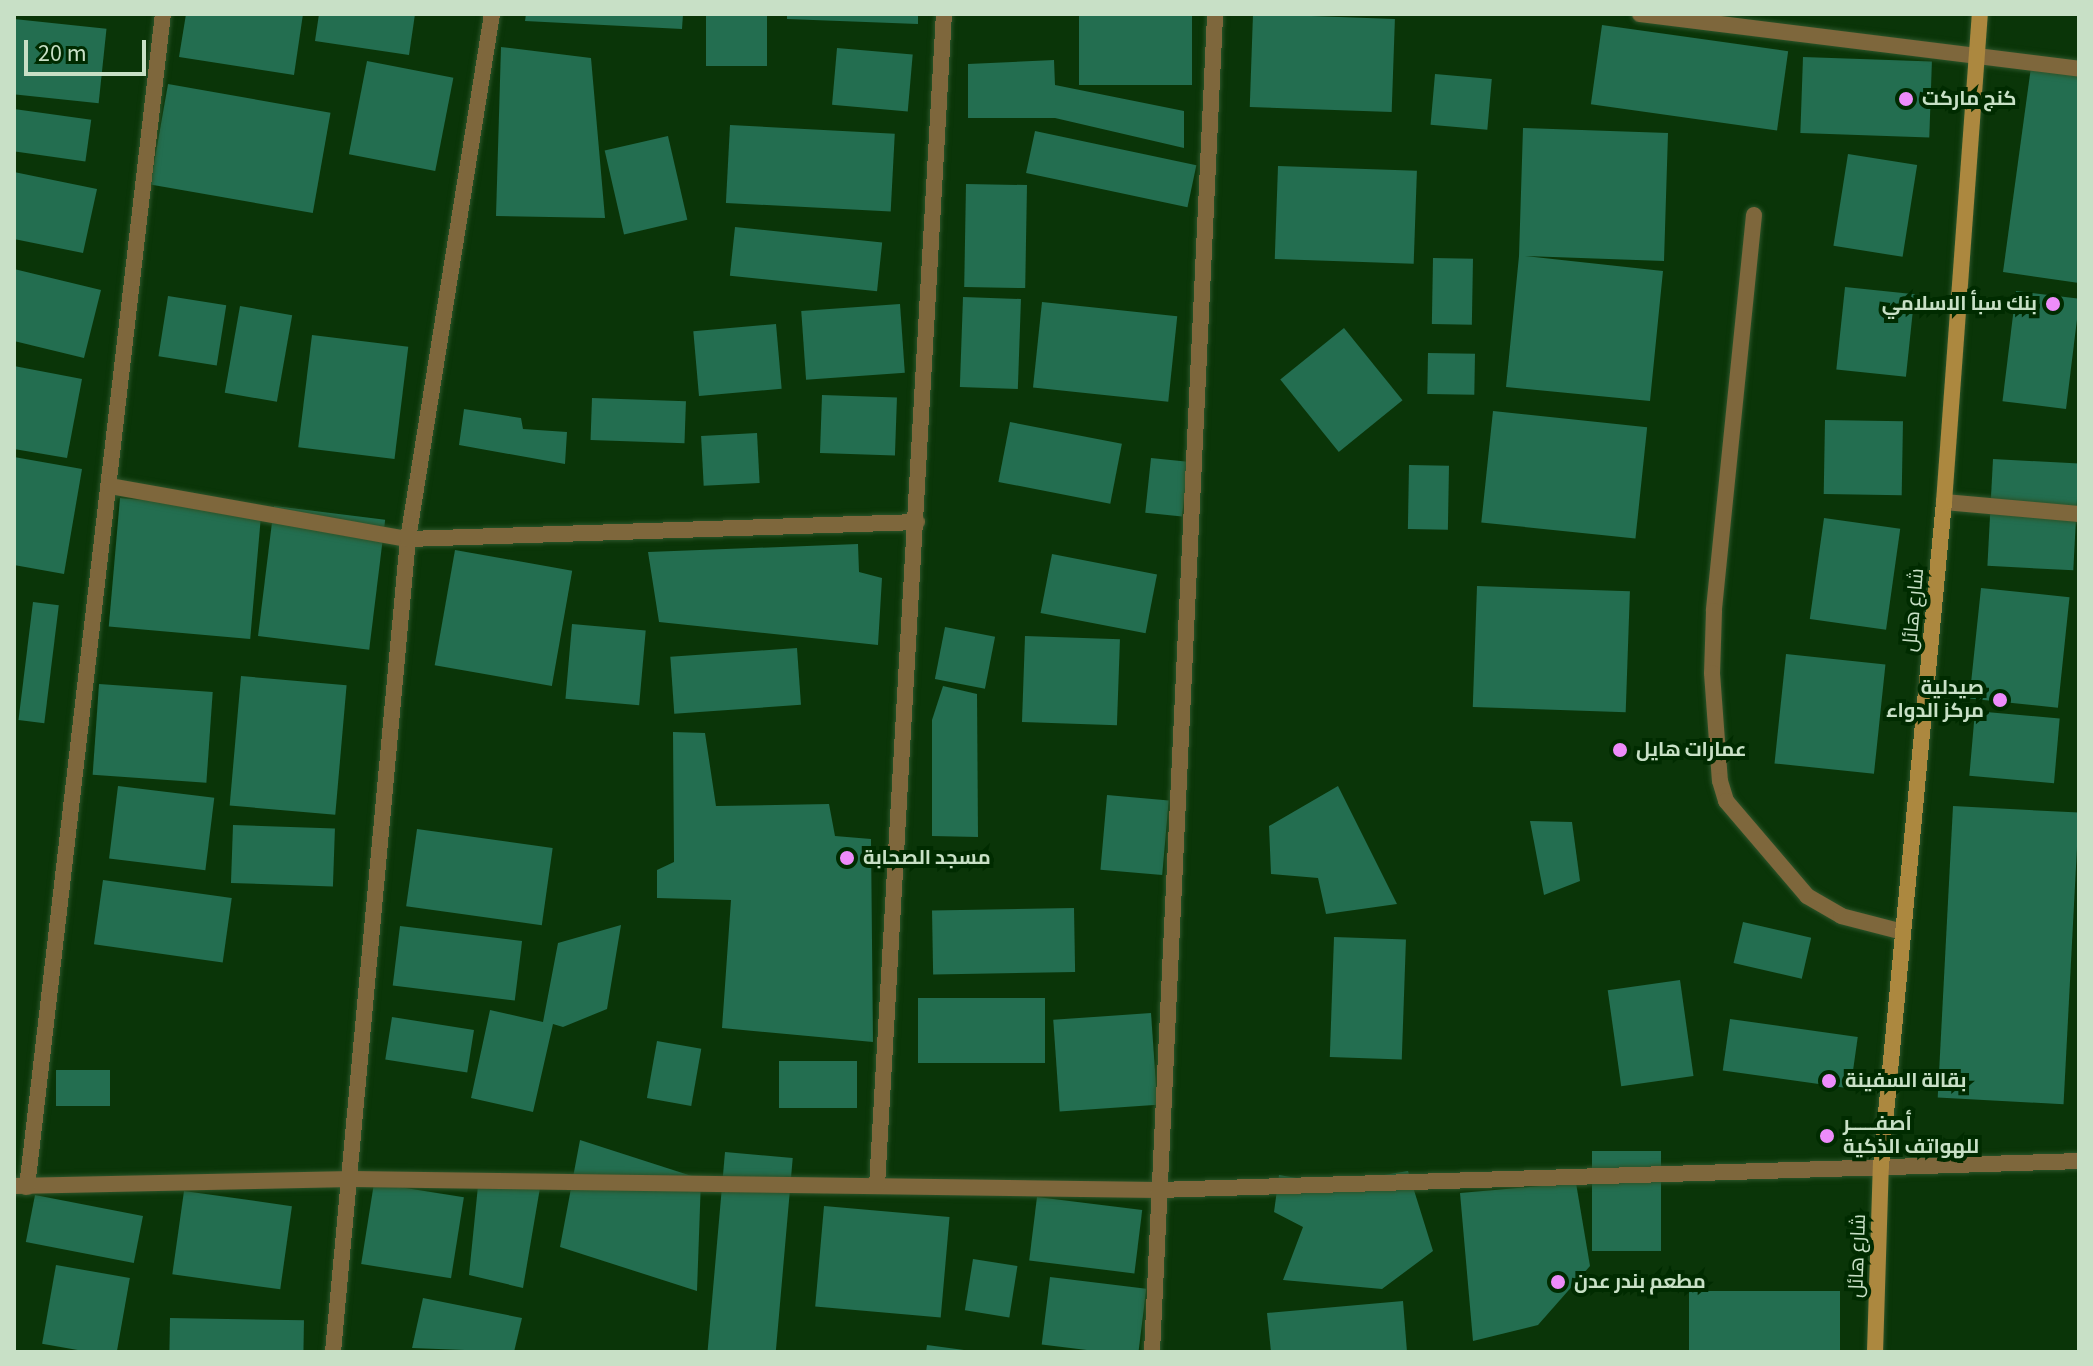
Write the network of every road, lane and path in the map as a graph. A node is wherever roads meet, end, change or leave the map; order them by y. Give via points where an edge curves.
1 (163, 14) edge
2 (492, 14) edge
3 (944, 14) edge
4 (1215, 14) edge
5 (1640, 14) edge
6 (1980, 14) edge
7 (1977, 56) junction
8 (2079, 69) edge
9 (1754, 215) dead end
10 (110, 486) junction
11 (1944, 502) junction
12 (2079, 514) edge
13 (917, 522) junction
14 (408, 539) junction
15 (1903, 932) junction
16 (2079, 1161) edge
17 (1881, 1166) junction
18 (352, 1179) junction
19 (20, 1186) edge
20 (877, 1186) junction
21 (1158, 1190) junction
22 (333, 1352) edge
23 (1152, 1352) edge
24 (1875, 1352) edge

1 - 10 street
2 - 14 street
3 - 13 street
4 - 21 street
5 - 7 street
6 - 7 street, شارع هائل
7 - 8 street
7 - 11 street, شارع هائل
9 - 15 street via 1714,611 1712,673 1720,781 1726,801 1807,896 1841,916
10 - 14 street
10 - 19 street
11 - 12 street
11 - 15 street, شارع هائل
13 - 14 street
13 - 20 street
14 - 18 street
15 - 17 street, شارع هائل
16 - 17 street
17 - 21 street
17 - 24 street, شارع هائل
18 - 19 street
18 - 20 street
18 - 22 street
20 - 21 street
21 - 23 street

